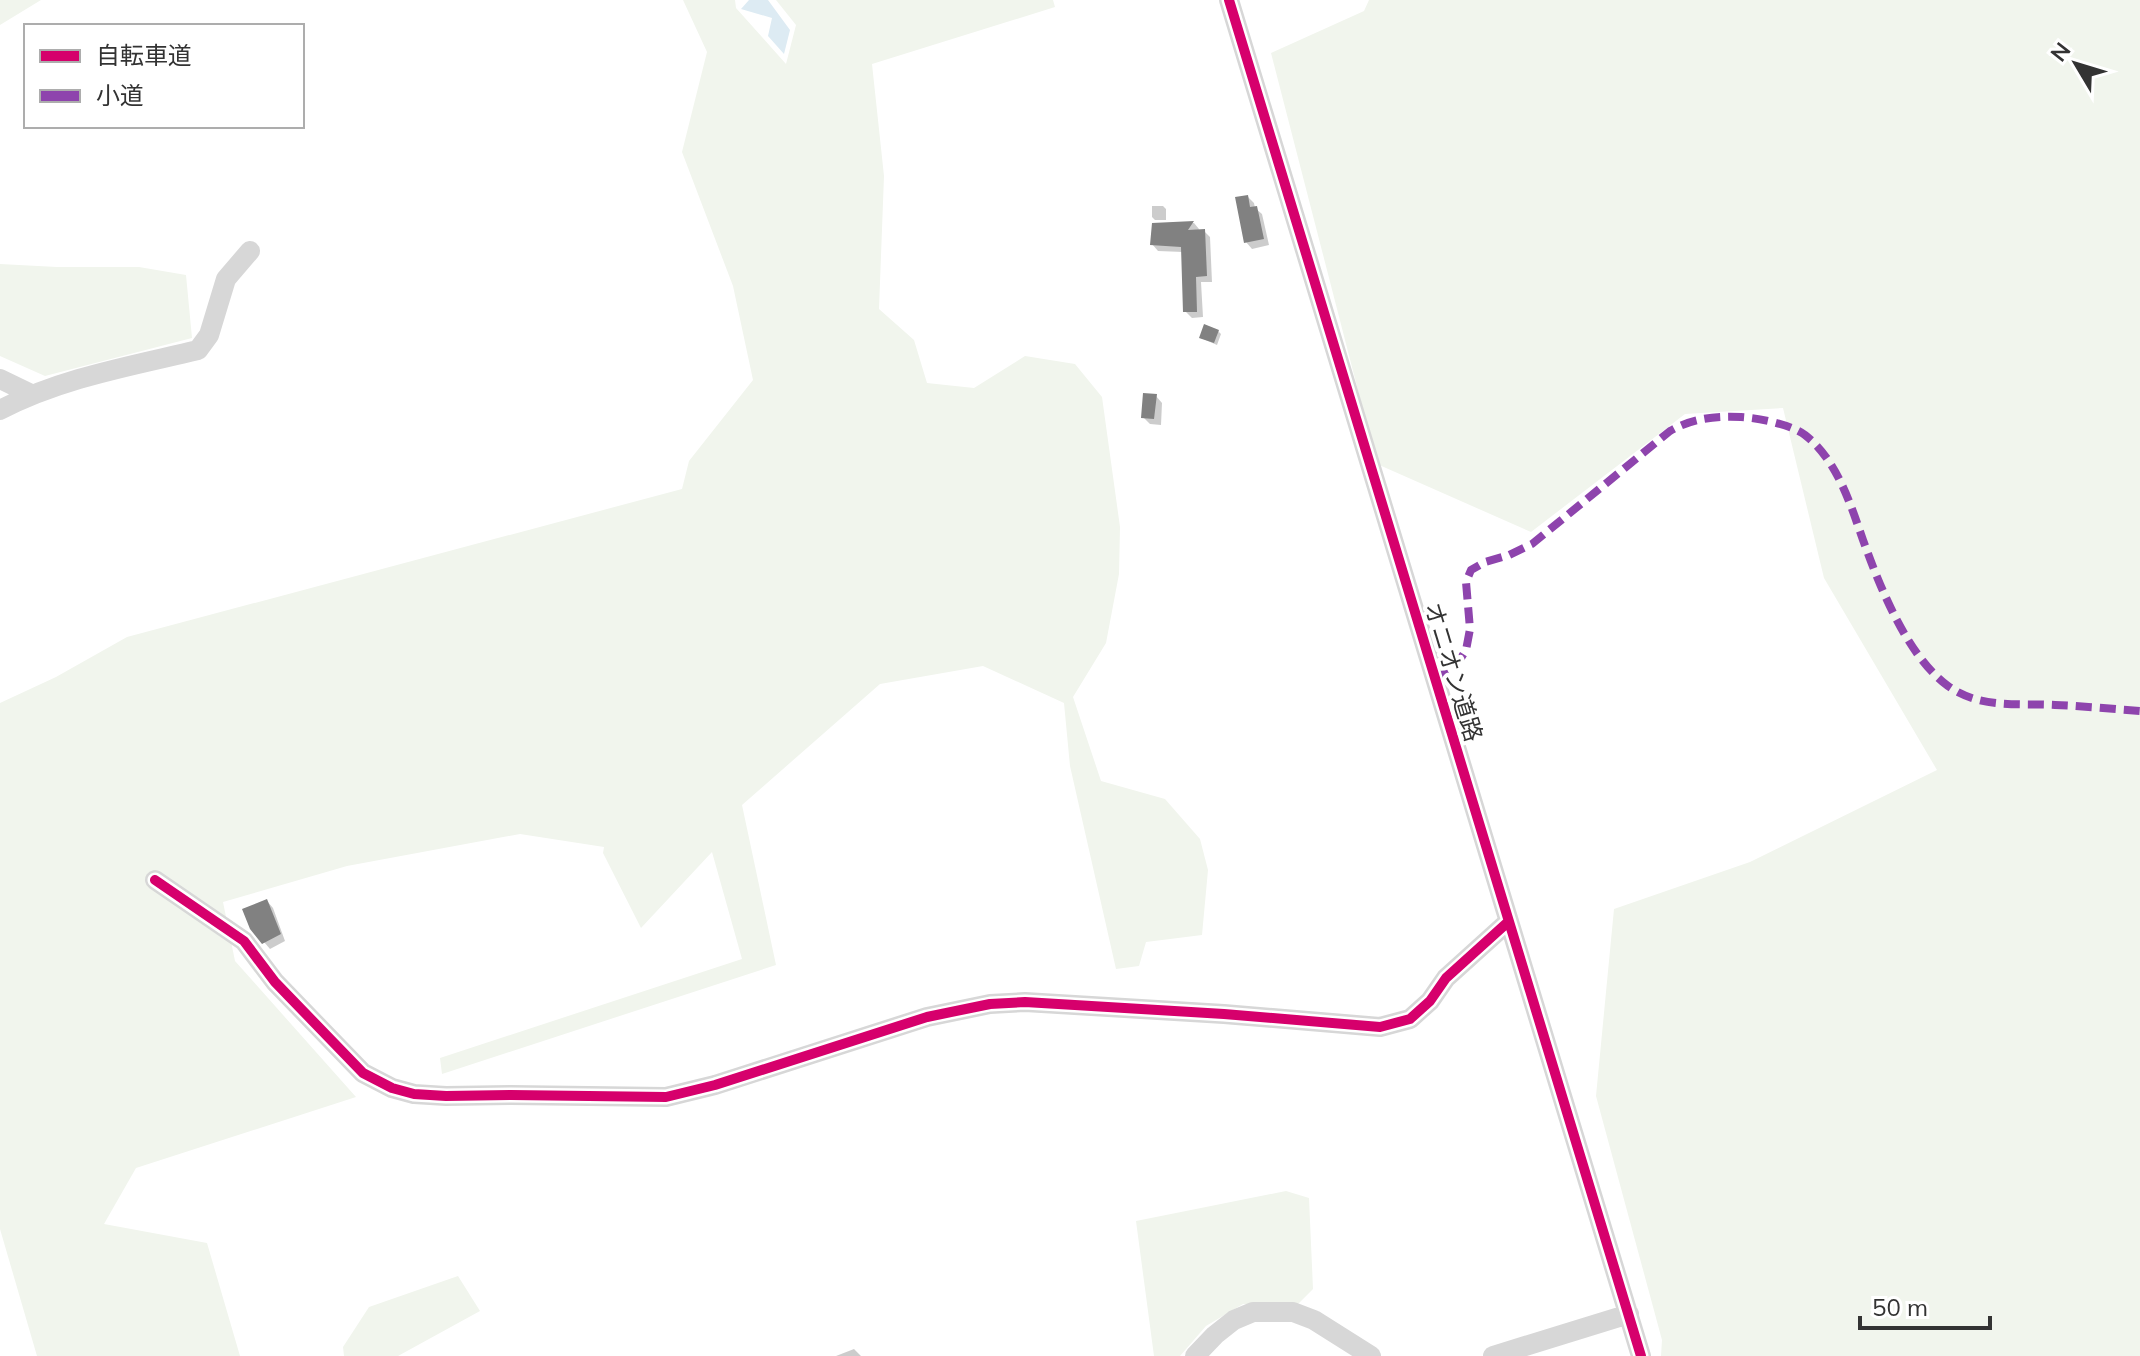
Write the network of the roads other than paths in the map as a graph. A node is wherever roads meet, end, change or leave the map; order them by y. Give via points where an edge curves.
1 (1229, 0) edge
2 (250, 251) dead end
3 (0, 379) edge
4 (31, 394) junction
5 (0, 410) edge
6 (155, 880) dead end
7 (1508, 922) junction
8 (1629, 1314) junction
9 (1195, 1356) edge
10 (1371, 1356) edge
11 (1493, 1356) edge
12 (1641, 1356) edge

1 - 7 street, オニオン道路
2 - 4 street via 226,279 209,335 198,350
3 - 4 street
4 - 5 street
6 - 7 street via 244,941 275,982 363,1073 392,1088 446,1096 666,1097 927,1017 990,1004 1025,1002 1380,1027 1410,1019
7 - 8 street, オニオン道路
8 - 11 street
8 - 12 street, オニオン道路
9 - 10 street via 1234,1320 1253,1312 1293,1312

